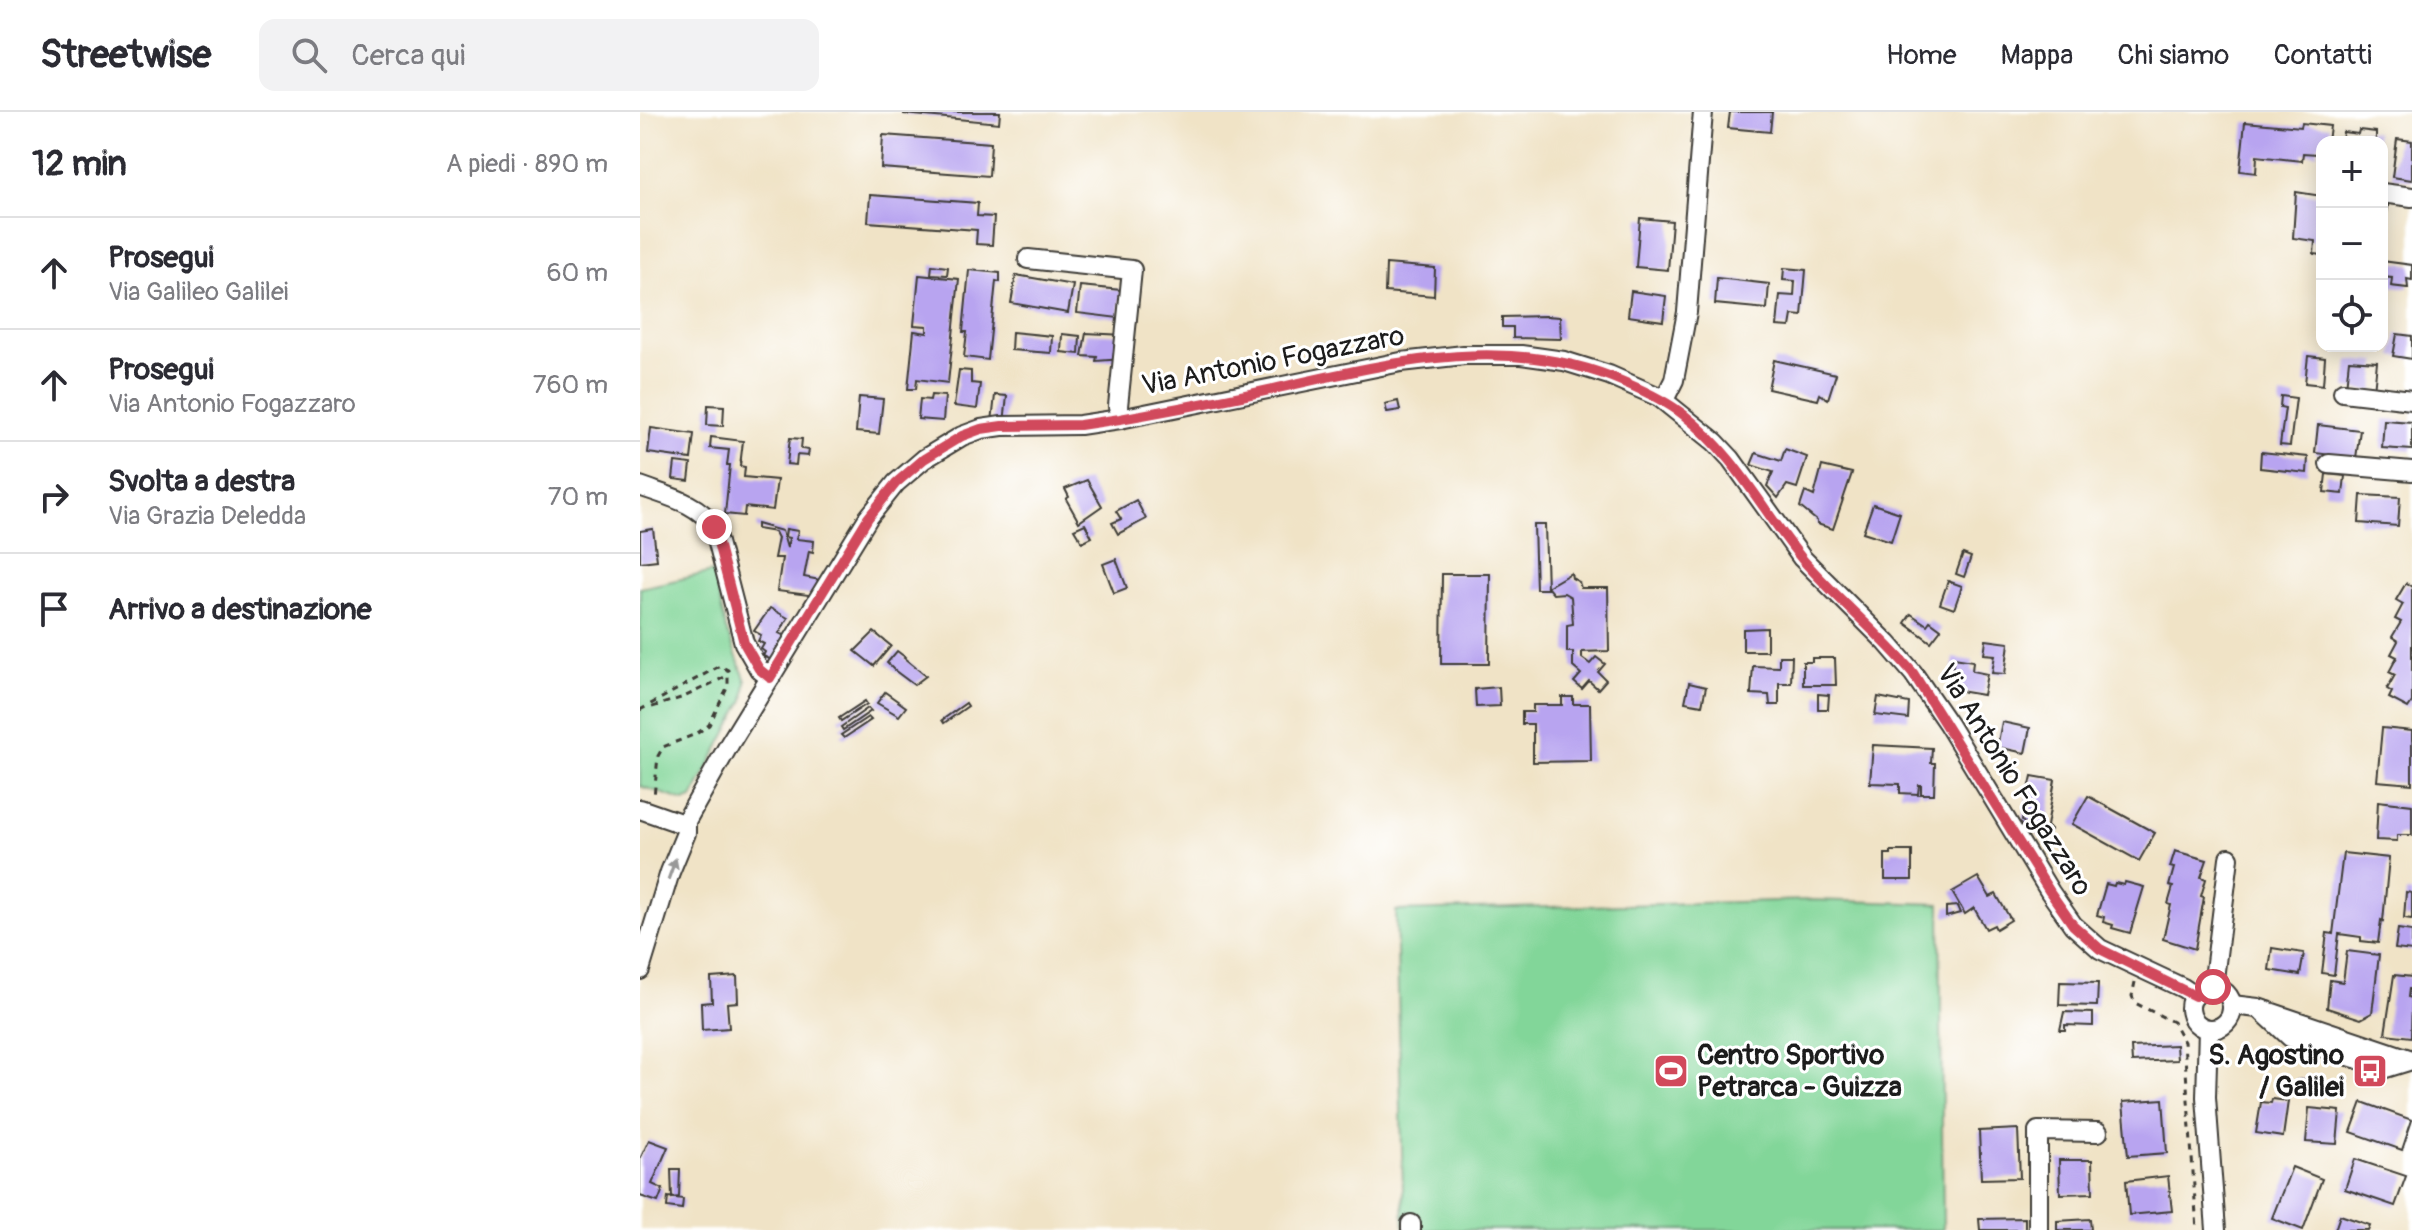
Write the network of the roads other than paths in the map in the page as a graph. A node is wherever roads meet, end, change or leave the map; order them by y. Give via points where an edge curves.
1 (1703, 112) edge
2 (2388, 194) edge
3 (2412, 197) edge
4 (1028, 259) dead end
5 (2343, 392) dead end
6 (1664, 400) junction
7 (2412, 400) edge
8 (1120, 419) junction
9 (2329, 464) dead end
10 (2412, 471) edge
11 (640, 486) edge
12 (770, 678) junction
13 (647, 804) edge
14 (686, 821) junction
15 (2229, 858) dead end
16 (640, 970) edge
17 (2213, 987) junction
18 (2195, 996) junction
19 (2232, 1005) junction
20 (2208, 1029) junction
21 (2412, 1060) edge
22 (2098, 1132) dead end
23 (2038, 1230) edge
24 (2216, 1230) edge

1 - 6 street via 1687,312 1674,380
2 - 3 street
4 - 8 street via 1132,270
5 - 7 street
6 - 8 street, Via Antonio Fogazzaro via 1564,361 1464,355 1383,365
6 - 18 street, Via Antonio Fogazzaro via 1731,459 1802,558 1913,673 2073,925 2100,949
8 - 12 street, Via Antonio Fogazzaro via 981,429 924,459 868,518
9 - 10 street
11 - 12 street via 694,506 708,517 744,643
12 - 14 street, Via Antonio Fogazzaro
13 - 14 street via 680,823
16 -> 14 street, Via Antonio Fogazzaro
15 - 17 street
17 - 18 street
17 - 19 street
18 - 20 street via 2191,1013
19 - 20 street via 2226,1023
19 - 21 street via 2258,1008
20 - 24 street via 2206,1097
22 - 23 street via 2038,1131

